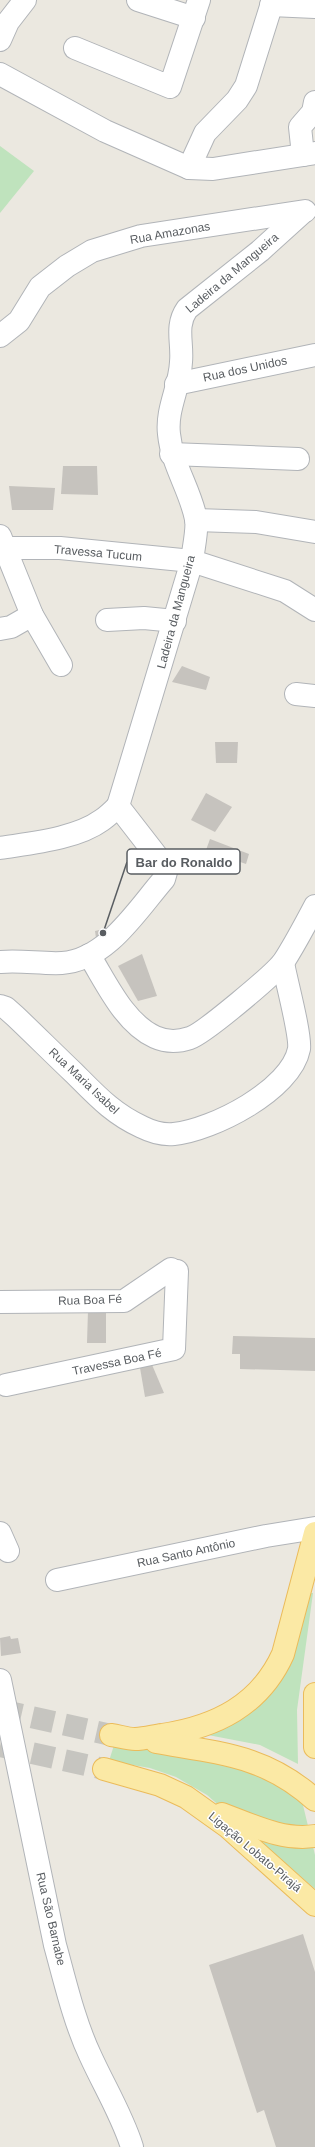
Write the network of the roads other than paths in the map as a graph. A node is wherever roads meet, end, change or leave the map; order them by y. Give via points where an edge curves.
1 (25, 0) edge
2 (138, 0) edge
3 (272, 3) edge
4 (315, 7) edge
5 (197, 9) edge
6 (3, 25) edge
7 (75, 48) dead end
8 (0, 74) edge
9 (315, 102) edge
10 (309, 154) edge
11 (189, 168) junction
12 (309, 209) edge
13 (0, 336) edge
14 (315, 355) edge
15 (176, 384) junction
16 (171, 454) junction
17 (298, 459) dead end
18 (196, 520) junction
19 (315, 532) edge
20 (2, 542) edge
21 (192, 561) junction
22 (315, 610) edge
23 (32, 615) junction
24 (107, 620) dead end
25 (175, 621) junction
26 (0, 629) edge
27 (61, 665) dead end
28 (118, 806) junction
29 (0, 848) edge
30 (315, 906) edge
31 (89, 955) junction
32 (0, 962) edge
33 (283, 963) junction
34 (0, 1006) edge
35 (174, 1270) joint
36 (0, 1302) edge
37 (6, 1386) dead end
38 (315, 1528) edge
39 (315, 1533) edge
40 (57, 1580) dead end
41 (0, 1680) edge
42 (315, 1694) edge
43 (111, 1735) tunnel mouth
44 (135, 1739) junction
45 (315, 1747) edge
46 (104, 1770) tunnel mouth
47 (315, 1800) edge
48 (196, 1804) junction
49 (315, 1836) edge
50 (315, 1905) edge
51 (132, 2147) edge

1 - 6 street
2 - 5 street
3 - 4 street
3 - 11 street via 246,86 237,100 205,133
5 - 7 street via 170,87
8 - 11 street via 105,131
9 - 10 street via 313,112 300,128
10 - 11 street via 213,169
12 - 13 street, Rua Amazonas via 141,236 92,251 40,287 19,321
12 - 15 street, Ladeira da Mangueira via 186,309 180,325 181,362
14 - 15 street, Rua dos Unidos
15 - 16 street, Ladeira da Mangueira via 169,415
16 - 17 street
16 - 18 street, Ladeira da Mangueira
18 - 19 street via 256,522
18 - 21 street, Ladeira da Mangueira
20 - 21 street, Travessa Tucum
20 - 23 street
21 - 22 street, Travessa Tucum via 285,591
21 - 25 street, Ladeira da Mangueira
23 - 26 street via 17,624
23 - 27 street
24 - 25 street via 144,618
25 - 28 street, Ladeira da Mangueira
28 - 29 street via 101,821 76,832
28 - 31 street via 163,864 166,872 164,879 118,932
30 - 33 street
31 - 32 street via 62,963
31 - 33 street via 124,1011 138,1026 154,1037 171,1042 191,1038 209,1027
33 - 34 street, Rua Maria Isabel via 298,1035 299,1048 294,1062 274,1086 241,1111 210,1125 175,1134 144,1128 112,1111 16,1016
35 - 36 street, Rua Boa Fé via 124,1301
35 - 37 street, Travessa Boa Fé via 174,1349
38 - 40 street, Rua Santo Antônio
39 - 44 main road via 283,1654 277,1668 262,1688 231,1714 212,1722 179,1733
41 - 51 street, Rua São Barnabe via 65,1982 90,2054 127,2129
42 - 45 main road
43 - 44 main road
44 - 47 main road via 228,1755 260,1764 292,1781
46 - 48 main road, Ligação Lobato-Pirajá via 160,1785
48 - 49 main road via 270,1832 290,1837
48 - 50 main road, Ligação Lobato-Pirajá via 252,1847

